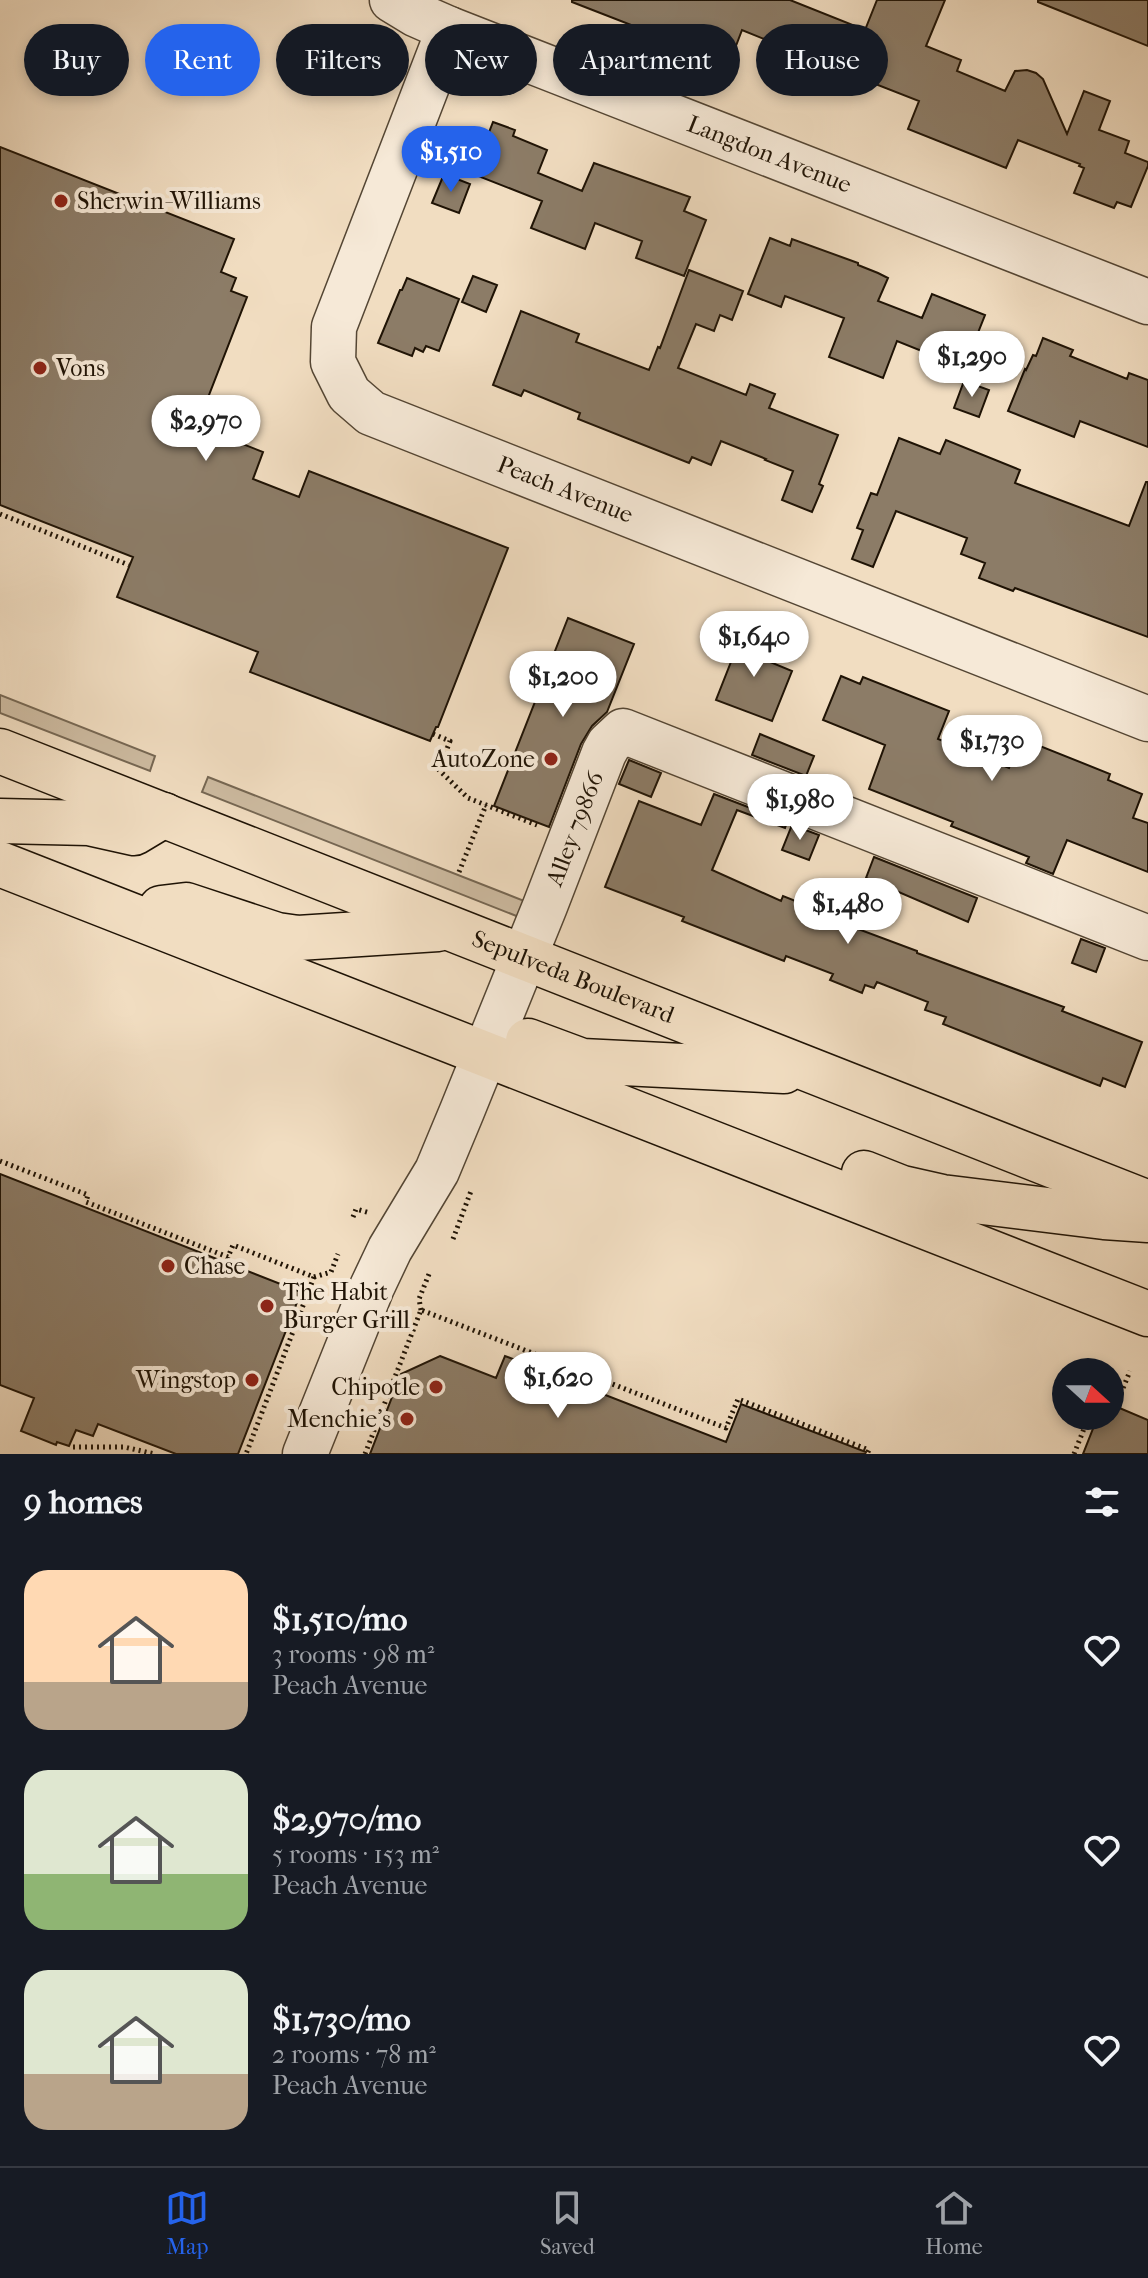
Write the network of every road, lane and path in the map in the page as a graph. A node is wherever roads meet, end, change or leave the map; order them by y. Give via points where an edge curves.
1 (392, 0) edge
2 (438, 24) edge
3 (537, 63) edge
4 (425, 91) edge
5 (1148, 302) edge
6 (0, 514) edge
7 (129, 565) dead end
8 (1148, 719) edge
9 (433, 734) dead end
10 (0, 751) edge
11 (486, 805) junction
12 (164, 815) junction
13 (0, 821) edge
14 (542, 827) dead end
15 (0, 864) edge
16 (459, 872) dead end
17 (127, 913) junction
18 (451, 928) junction
19 (1148, 938) edge
20 (525, 957) junction
21 (243, 958) junction
22 (486, 1055) junction
23 (818, 1072) junction
24 (0, 1161) edge
25 (781, 1171) junction
26 (1148, 1203) edge
27 (874, 1207) junction
28 (1148, 1220) edge
29 (1148, 1239) edge
30 (338, 1254) dead end
31 (429, 1274) dead end
32 (314, 1277) junction
33 (421, 1310) junction
34 (1148, 1314) edge
35 (1130, 1371) dead end
36 (1124, 1386) edge
37 (1083, 1430) edge
38 (73, 1447) dead end
39 (155, 1454) edge
40 (246, 1454) edge
41 (305, 1454) edge
42 (365, 1454) edge
43 (867, 1454) edge
44 (1074, 1454) edge

1 - 2 street, Langdon Avenue
3 - 5 street, Langdon Avenue
4 - 8 street, Peach Avenue via 334,327 333,362 349,394 371,413
6 - 7 path
9 - 11 path via 450,741 439,770 468,798
10 - 12 main road, Sepulveda Boulevard
11 - 14 path
11 - 16 path
12 - 13 main road via 134,833 89,823
12 - 18 main road, Sepulveda Boulevard
15 - 17 main road
17 - 18 main road via 186,905 298,938
17 - 21 main road
18 - 20 main road, Sepulveda Boulevard
19 - 20 street, Alley 79866 via 623,731 604,753
20 - 21 main road via 493,974 424,952
20 - 22 street, Alley 79866
20 - 23 main road, Sepulveda Boulevard
21 - 22 main road
22 - 23 main road via 503,1042 523,1039 582,1061
22 - 25 main road
22 - 41 street, Alley 79866 via 437,1171 372,1287
23 - 26 main road, Sepulveda Boulevard
24 - 32 path via 88,1195 86,1202 228,1257 233,1245
25 - 27 main road
25 - 28 main road via 798,1158 814,1155 942,1197
27 - 29 main road
27 - 34 main road
30 - 32 path via 331,1272
31 - 33 path via 419,1299
32 - 40 path
33 - 42 path
33 - 43 path via 726,1428 738,1399 869,1450
35 - 36 path
37 - 44 path
38 - 39 path via 124,1447

